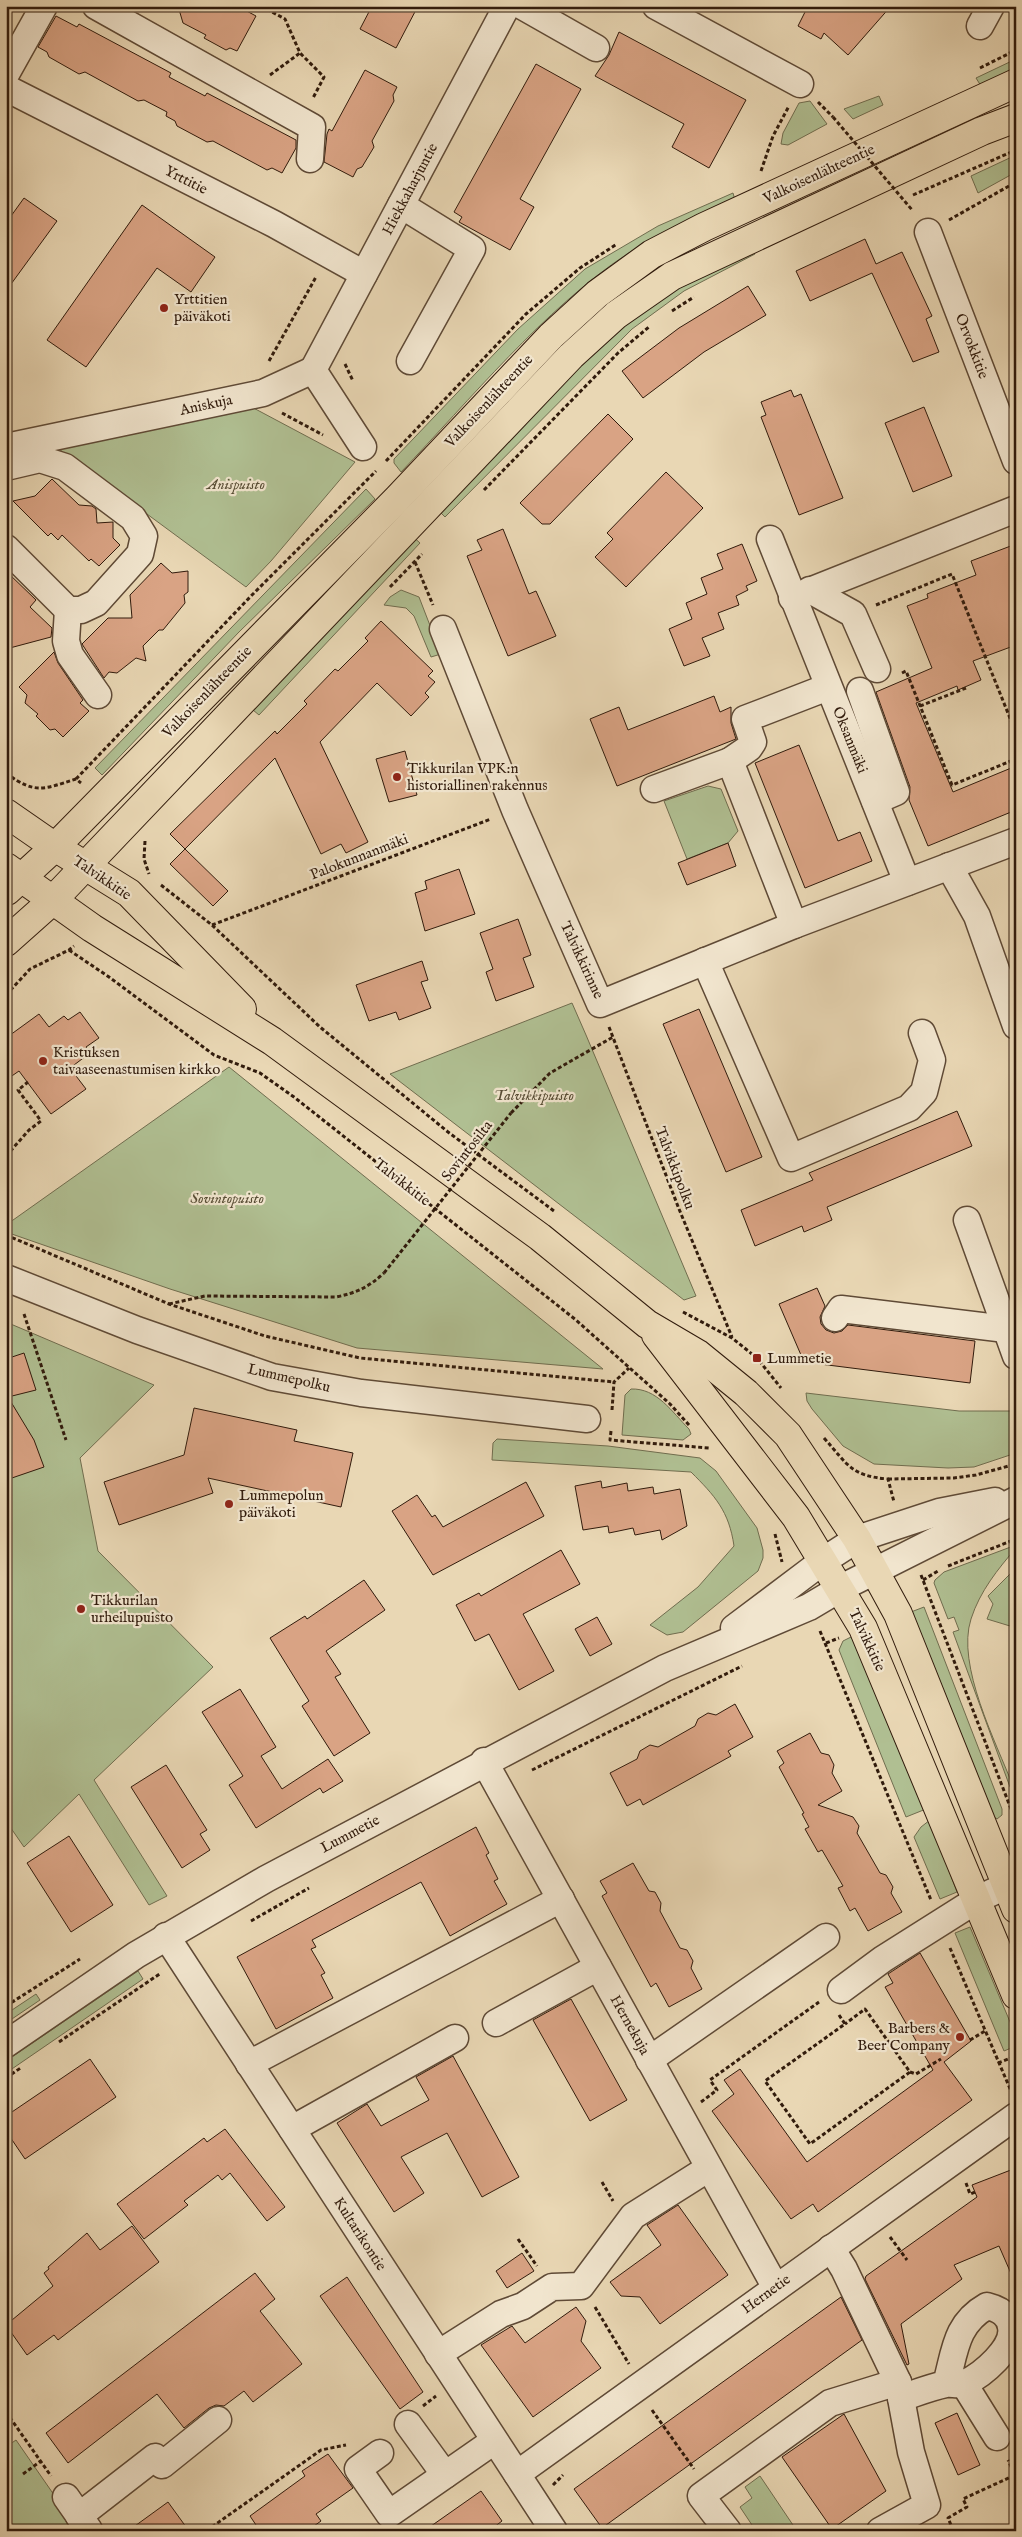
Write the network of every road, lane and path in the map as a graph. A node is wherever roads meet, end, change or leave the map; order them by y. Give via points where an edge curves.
1 (44, 6) edge
2 (96, 6) edge
3 (261, 6) edge
4 (506, 6) edge
5 (522, 6) edge
6 (656, 6) edge
7 (596, 48) dead end
8 (300, 53) junction
9 (6, 74) edge
10 (1016, 83) edge
11 (800, 84) joint
12 (6, 88) edge
13 (247, 91) junction
14 (833, 117) dead end
15 (1016, 118) edge
16 (300, 121) junction
17 (1016, 150) edge
18 (310, 159) dead end
19 (760, 174) dead end
20 (1016, 182) edge
21 (896, 203) dead end
22 (401, 205) junction
23 (913, 211) dead end
24 (928, 232) joint
25 (364, 274) junction
26 (700, 293) dead end
27 (664, 316) dead end
28 (657, 321) dead end
29 (410, 361) dead end
30 (345, 362) dead end
31 (313, 370) junction
32 (356, 388) dead end
33 (363, 446) joint
34 (6, 447) edge
35 (1016, 461) edge
36 (6, 466) edge
37 (479, 494) dead end
38 (398, 498) junction
39 (1016, 509) edge
40 (770, 539) dead end
41 (6, 548) edge
42 (426, 550) dead end
43 (415, 562) junction
44 (388, 590) dead end
45 (801, 594) junction
46 (68, 610) junction
47 (853, 614) junction
48 (443, 629) joint
49 (887, 672) joint
50 (828, 687) junction
51 (966, 688) dead end
52 (860, 690) dead end
53 (98, 695) dead end
54 (920, 706) junction
55 (1016, 733) edge
56 (1016, 759) edge
57 (730, 761) junction
58 (6, 773) edge
59 (22, 786) dead end
60 (654, 789) dead end
61 (875, 801) junction
62 (515, 810) junction
63 (6, 813) edge
64 (152, 833) dead end
65 (1016, 841) edge
66 (55, 847) junction
67 (86, 866) junction
68 (949, 866) junction
69 (150, 877) dead end
70 (11, 879) edge
71 (907, 882) junction
72 (158, 883) dead end
73 (52, 901) junction
74 (212, 925) junction
75 (794, 925) junction
76 (6, 942) edge
77 (69, 950) dead end
78 (705, 961) junction
79 (600, 1004) junction
80 (1016, 1026) edge
81 (922, 1032) dead end
82 (613, 1037) junction
83 (272, 1041) junction
84 (28, 1082) dead end
85 (6, 1156) edge
86 (559, 1216) dead end
87 (967, 1220) dead end
88 (6, 1234) edge
89 (11, 1236) junction
90 (6, 1247) edge
91 (6, 1278) edge
92 (169, 1304) junction
93 (21, 1306) dead end
94 (675, 1308) dead end
95 (835, 1318) dead end
96 (648, 1324) junction
97 (1006, 1329) junction
98 (732, 1338) junction
99 (1016, 1356) edge
100 (629, 1368) junction
101 (614, 1382) junction
102 (782, 1389) dead end
103 (612, 1411) dead end
104 (599, 1420) joint
105 (690, 1426) dead end
106 (820, 1433) dead end
107 (66, 1440) dead end
108 (703, 1440) dead end
109 (710, 1448) junction
110 (716, 1455) dead end
111 (1016, 1464) edge
112 (888, 1478) junction
113 (1016, 1499) edge
114 (899, 1523) junction
115 (774, 1532) dead end
116 (857, 1539) junction
117 (1016, 1539) edge
118 (912, 1553) junction
119 (823, 1560) junction
120 (876, 1572) junction
121 (923, 1580) junction
122 (795, 1584) junction
123 (841, 1588) junction
124 (809, 1607) junction
125 (708, 1648) junction
126 (749, 1662) dead end
127 (490, 1772) junction
128 (1016, 1822) edge
129 (317, 1884) dead end
130 (1013, 1892) edge
131 (561, 1899) junction
132 (978, 1899) junction
133 (248, 1922) dead end
134 (941, 1925) junction
135 (166, 1936) junction
136 (826, 1937) dead end
137 (182, 1960) junction
138 (598, 1967) junction
139 (1016, 1995) edge
140 (834, 1999) junction
141 (496, 2023) dead end
142 (845, 2024) junction
143 (984, 2031) junction
144 (455, 2038) dead end
145 (970, 2040) dead end
146 (6, 2044) edge
147 (54, 2045) dead end
148 (1016, 2056) edge
149 (941, 2059) dead end
150 (649, 2060) junction
151 (30, 2061) dead end
152 (998, 2063) junction
153 (249, 2064) junction
154 (910, 2072) junction
155 (6, 2078) edge
156 (1014, 2105) edge
157 (694, 2107) dead end
158 (292, 2129) junction
159 (709, 2168) junction
160 (965, 2182) dead end
161 (975, 2192) dead end
162 (890, 2236) dead end
163 (518, 2239) dead end
164 (831, 2248) junction
165 (907, 2260) dead end
166 (580, 2286) junction
167 (552, 2287) junction
168 (776, 2288) junction
169 (438, 2354) junction
170 (630, 2365) dead end
171 (900, 2390) junction
172 (652, 2410) dead end
173 (6, 2412) edge
174 (218, 2420) dead end
175 (408, 2424) dead end
176 (997, 2437) joint
177 (494, 2441) junction
178 (349, 2444) dead end
179 (380, 2453) dead end
180 (41, 2461) junction
181 (691, 2464) dead end
182 (23, 2474) dead end
183 (518, 2474) junction
184 (445, 2475) junction
185 (78, 2515) edge
186 (211, 2531) edge
187 (554, 2531) edge
188 (728, 2531) edge
189 (880, 2531) edge
190 (940, 2531) edge

1 - 9 street
2 - 13 street
3 - 8 path via 285,19
4 - 22 street, Hiekkaharjuntie
5 - 7 street
6 - 11 street
8 - 13 path
8 - 16 path via 324,77
10 - 38 main road, Valkoisenlähteentie via 652,254 597,294 551,336
11 - 19 path via 773,136
12 - 25 street, Yrttitie via 274,224
13 - 16 street
14 - 23 path, bridge
15 - 67 main road, Valkoisenlähteentie via 672,276 616,315 571,356
16 - 18 street via 312,127
17 - 21 path
20 - 24 path
22 - 25 street, Hiekkaharjuntie
22 - 29 street via 472,249
24 - 35 street, Orvokkitie
25 - 31 street, Hiekkaharjuntie
26 - 27 path
28 - 37 path via 618,353
30 - 32 path
31 - 33 street
31 - 34 street, Aniskuja via 263,393
33 - 38 path
36 - 46 street via 40,459 65,467 133,518 144,536 140,554 96,602 81,610
38 - 66 main road, Valkoisenlähteentie
39 - 45 street
40 - 45 street, Oksanmäki
41 - 46 street
42 - 43 path
43 - 44 path
43 - 48 path
45 - 47 street
45 - 50 street, Oksanmäki
46 - 53 street via 66,641 70,656
47 - 49 street
47 - 55 path via 952,574
48 - 62 street, Talvikkirinne
49 - 54 path via 906,671
50 - 57 street via 745,719 752,742 749,748
50 - 61 street, Oksanmäki
51 - 54 path
52 - 61 street via 896,792
54 - 56 path via 952,785
57 - 60 street
57 - 75 street
58 - 59 path
61 - 71 street, Oksanmäki
62 - 74 path, Palokunnanmäki
62 - 79 street, Talvikkirinne
63 - 66 main road, Talvikkitie
64 - 69 path via 145,840 144,859
65 - 68 street, Talvikkirinne
66 - 67 main road, Talvikkitie
66 - 70 main road, Valkoisenlähteentie
67 - 73 main road, Valkoisenlähteentie
67 - 83 main road, Talvikkitie via 128,893
68 - 71 street, Talvikkirinne
68 - 80 street via 977,916
70 - 73 main road, Talvikkitie
71 - 75 street, Talvikkirinne
72 - 74 path
73 - 76 main road, Valkoisenlähteentie
73 - 83 main road, Talvikkitie
74 - 86 path via 320,1027 448,1132
75 - 78 street, Talvikkirinne
77 - 100 path, Talvikkitie via 214,1055 260,1073 294,1097 576,1320
78 - 79 street, Talvikkirinne
78 - 81 street via 791,1158 909,1108 924,1092 932,1060
79 - 82 path, Talvikkipolku
82 - 92 path, Sovintosilta, bridge via 550,1073 511,1113 384,1273 362,1290 336,1297 204,1296
82 - 98 path, Talvikkipolku
83 - 96 main road, Talvikkitie via 540,1237
84 - 85 path via 18,1090 41,1121
87 - 97 street
88 - 89 path
89 - 90 path
89 - 92 path
91 - 104 street, Lummepolku via 138,1330 272,1377 361,1393
92 - 101 path via 265,1336 360,1358
93 - 107 path
94 - 98 path
95 - 97 street via 842,1309
96 - 116 main road, Talvikkitie via 698,1354 746,1393 788,1435
96 - 119 main road, Talvikkitie via 796,1517
97 - 99 street
98 - 102 path via 757,1358
100 - 101 path
100 - 105 path, Talvikkitie
101 - 103 path
104 - 109 path via 610,1440
106 - 112 path via 855,1472 866,1477
108 - 109 path
109 - 110 path
111 - 112 path via 968,1476
112 - 114 path
113 - 114 street, Lummetie via 939,1512
113 - 118 street, Lummetie
114 - 116 street, Lummetie
115 - 122 path via 779,1556
116 - 119 street, Lummetie
116 - 120 main road, Talvikkitie
117 - 121 path via 969,1556
118 - 120 street, Lummetie
118 - 121 path
119 - 122 street, Lummetie
119 - 123 main road, Talvikkitie
120 - 123 street, Lummetie
120 - 130 main road, Talvikkitie via 898,1614
121 - 128 path
122 - 125 street, Lummetie
123 - 124 street, Lummetie
123 - 132 main road, Talvikkitie via 863,1628
124 - 125 street, Lummetie
124 - 134 path
125 - 127 street, Lummetie via 665,1668
126 - 127 path via 523,1775
127 - 131 street, Hernekuja
127 - 135 street, Lummetie via 266,1879
129 - 133 path
130 - 132 street
131 - 138 street, Hernekuja
131 - 153 street
132 - 134 street
132 - 139 main road, Talvikkitie
134 - 140 street via 883,1959
134 - 143 path
135 - 137 street, Kultarikontie
135 - 146 street, Lummetie
136 - 150 street
137 - 147 path
137 - 153 street, Kultarikontie
138 - 141 street
138 - 150 street, Hernekuja
140 - 142 path
140 - 157 path via 710,2080 717,2090
142 - 154 path via 865,2010
142 - 154 path via 765,2081 810,2144
143 - 145 path
143 - 152 path
144 - 158 street
148 - 152 path
149 - 154 path via 916,2074
150 - 159 street, Hernekuja
151 - 155 path
152 - 156 path
153 - 158 street, Kultarikontie
156 - 164 street, Hernetie
158 - 169 street, Kultarikontie
159 - 166 street via 633,2216
159 - 168 street, Hernekuja
160 - 161 path via 970,2194
162 - 165 path
163 - 167 path
164 - 168 street, Hernetie
164 - 171 street
166 - 167 street
166 - 170 path
167 - 169 street via 523,2306 501,2314
168 - 183 street, Hernetie
169 - 177 street, Kultarikontie
171 - 176 street via 954,2384
171 - 188 street via 830,2403 701,2496
171 - 189 street via 911,2452 927,2505
172 - 181 path
173 - 180 path
174 - 185 street via 162,2465 156,2457
175 - 184 street
176 - 190 path via 1015,2475 963,2499 967,2507 948,2518 951,2525
177 - 183 street, Kultarikontie
177 - 184 street
178 - 186 path via 320,2450 209,2529
179 - 184 street via 358,2469 389,2514
180 - 182 path
180 - 185 path
183 - 187 street, Kultarikontie

